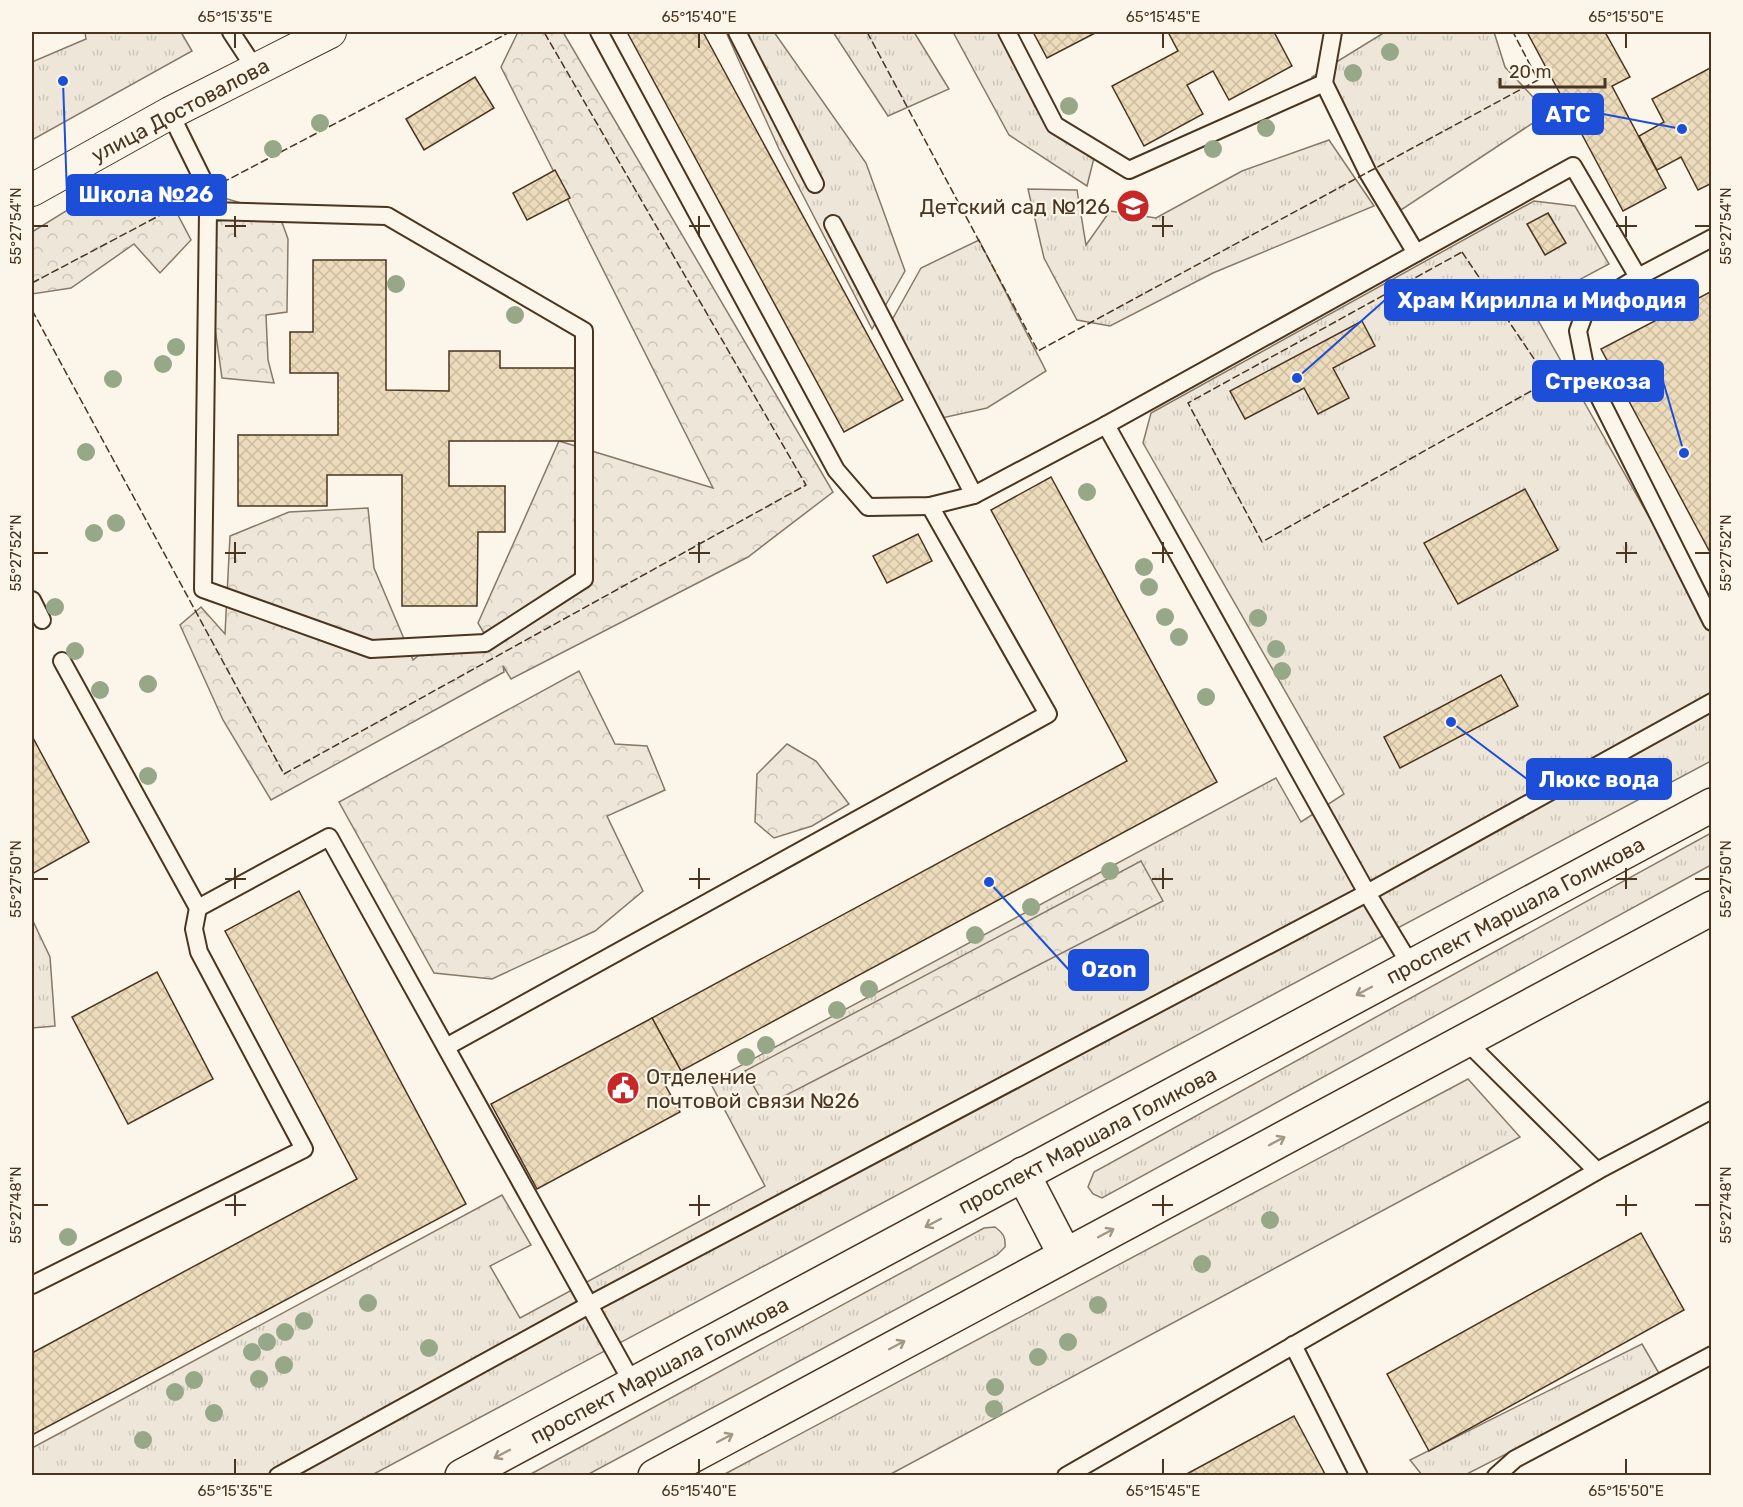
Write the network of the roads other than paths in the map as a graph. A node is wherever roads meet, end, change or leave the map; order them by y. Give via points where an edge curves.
1 (231, 32) edge
2 (330, 32) edge
3 (599, 32) edge
4 (737, 32) edge
5 (1007, 32) edge
6 (1333, 32) edge
7 (256, 70) junction
8 (1324, 83) junction
9 (170, 113) junction
10 (815, 184) dead end
11 (32, 190) edge
12 (208, 211) junction
13 (833, 224) dead end
14 (1712, 238) edge
15 (1416, 253) junction
16 (1638, 277) junction
17 (1106, 425) junction
18 (974, 495) junction
19 (930, 506) junction
20 (32, 600) edge
21 (42, 620) dead end
22 (1712, 622) edge
23 (62, 661) dead end
24 (1712, 702) edge
25 (1712, 805) edge
26 (1367, 893) junction
27 (198, 908) junction
28 (1712, 908) edge
29 (1411, 966) junction
30 (1465, 1040) junction
31 (446, 1047) junction
32 (1712, 1110) edge
33 (1597, 1171) junction
34 (1023, 1174) junction
35 (1065, 1255) junction
36 (32, 1285) edge
37 (590, 1305) junction
38 (1293, 1345) junction
39 (1712, 1354) edge
40 (633, 1384) junction
41 (665, 1473) edge
42 (278, 1476) edge
43 (462, 1476) edge
44 (1066, 1476) edge
45 (1359, 1476) edge
46 (1497, 1476) edge

1 - 7 lane
2 - 7 street, улица Достовалова
3 - 19 lane via 836,470 868,507
4 - 10 lane
5 - 8 lane via 1056,125 1129,170
6 - 8 lane
7 - 9 street, улица Достовалова
8 - 15 lane via 1368,173
9 - 11 street, улица Достовалова
9 - 12 lane via 208,190
12 - 12 lane via 203,589 371,649 485,643 584,579 584,331 387,216
13 - 18 lane
14 - 16 lane
15 - 16 lane via 1573,166
15 - 17 lane
16 - 22 lane via 1586,309 1578,331 1586,371
17 - 18 lane
17 - 26 lane
18 - 19 lane
19 - 31 lane via 1048,714
20 - 21 lane
23 - 27 lane
24 - 26 lane
25 - 29 main road, проспект Маршала Голикова
26 - 29 lane
26 - 37 lane
27 - 31 lane via 329,837
27 - 36 lane via 194,929 199,952 304,1149
28 - 30 main road
29 -> 34 main road, проспект Маршала Голикова
30 - 33 lane
35 -> 30 main road
31 - 37 lane
32 - 33 lane
33 - 38 lane
34 - 35 main road
34 -> 40 main road, проспект Маршала Голикова
41 -> 35 main road
37 - 40 lane
37 - 42 lane
38 - 44 lane
38 - 45 lane
39 - 46 lane via 1515,1459
40 -> 43 main road, проспект Маршала Голикова

